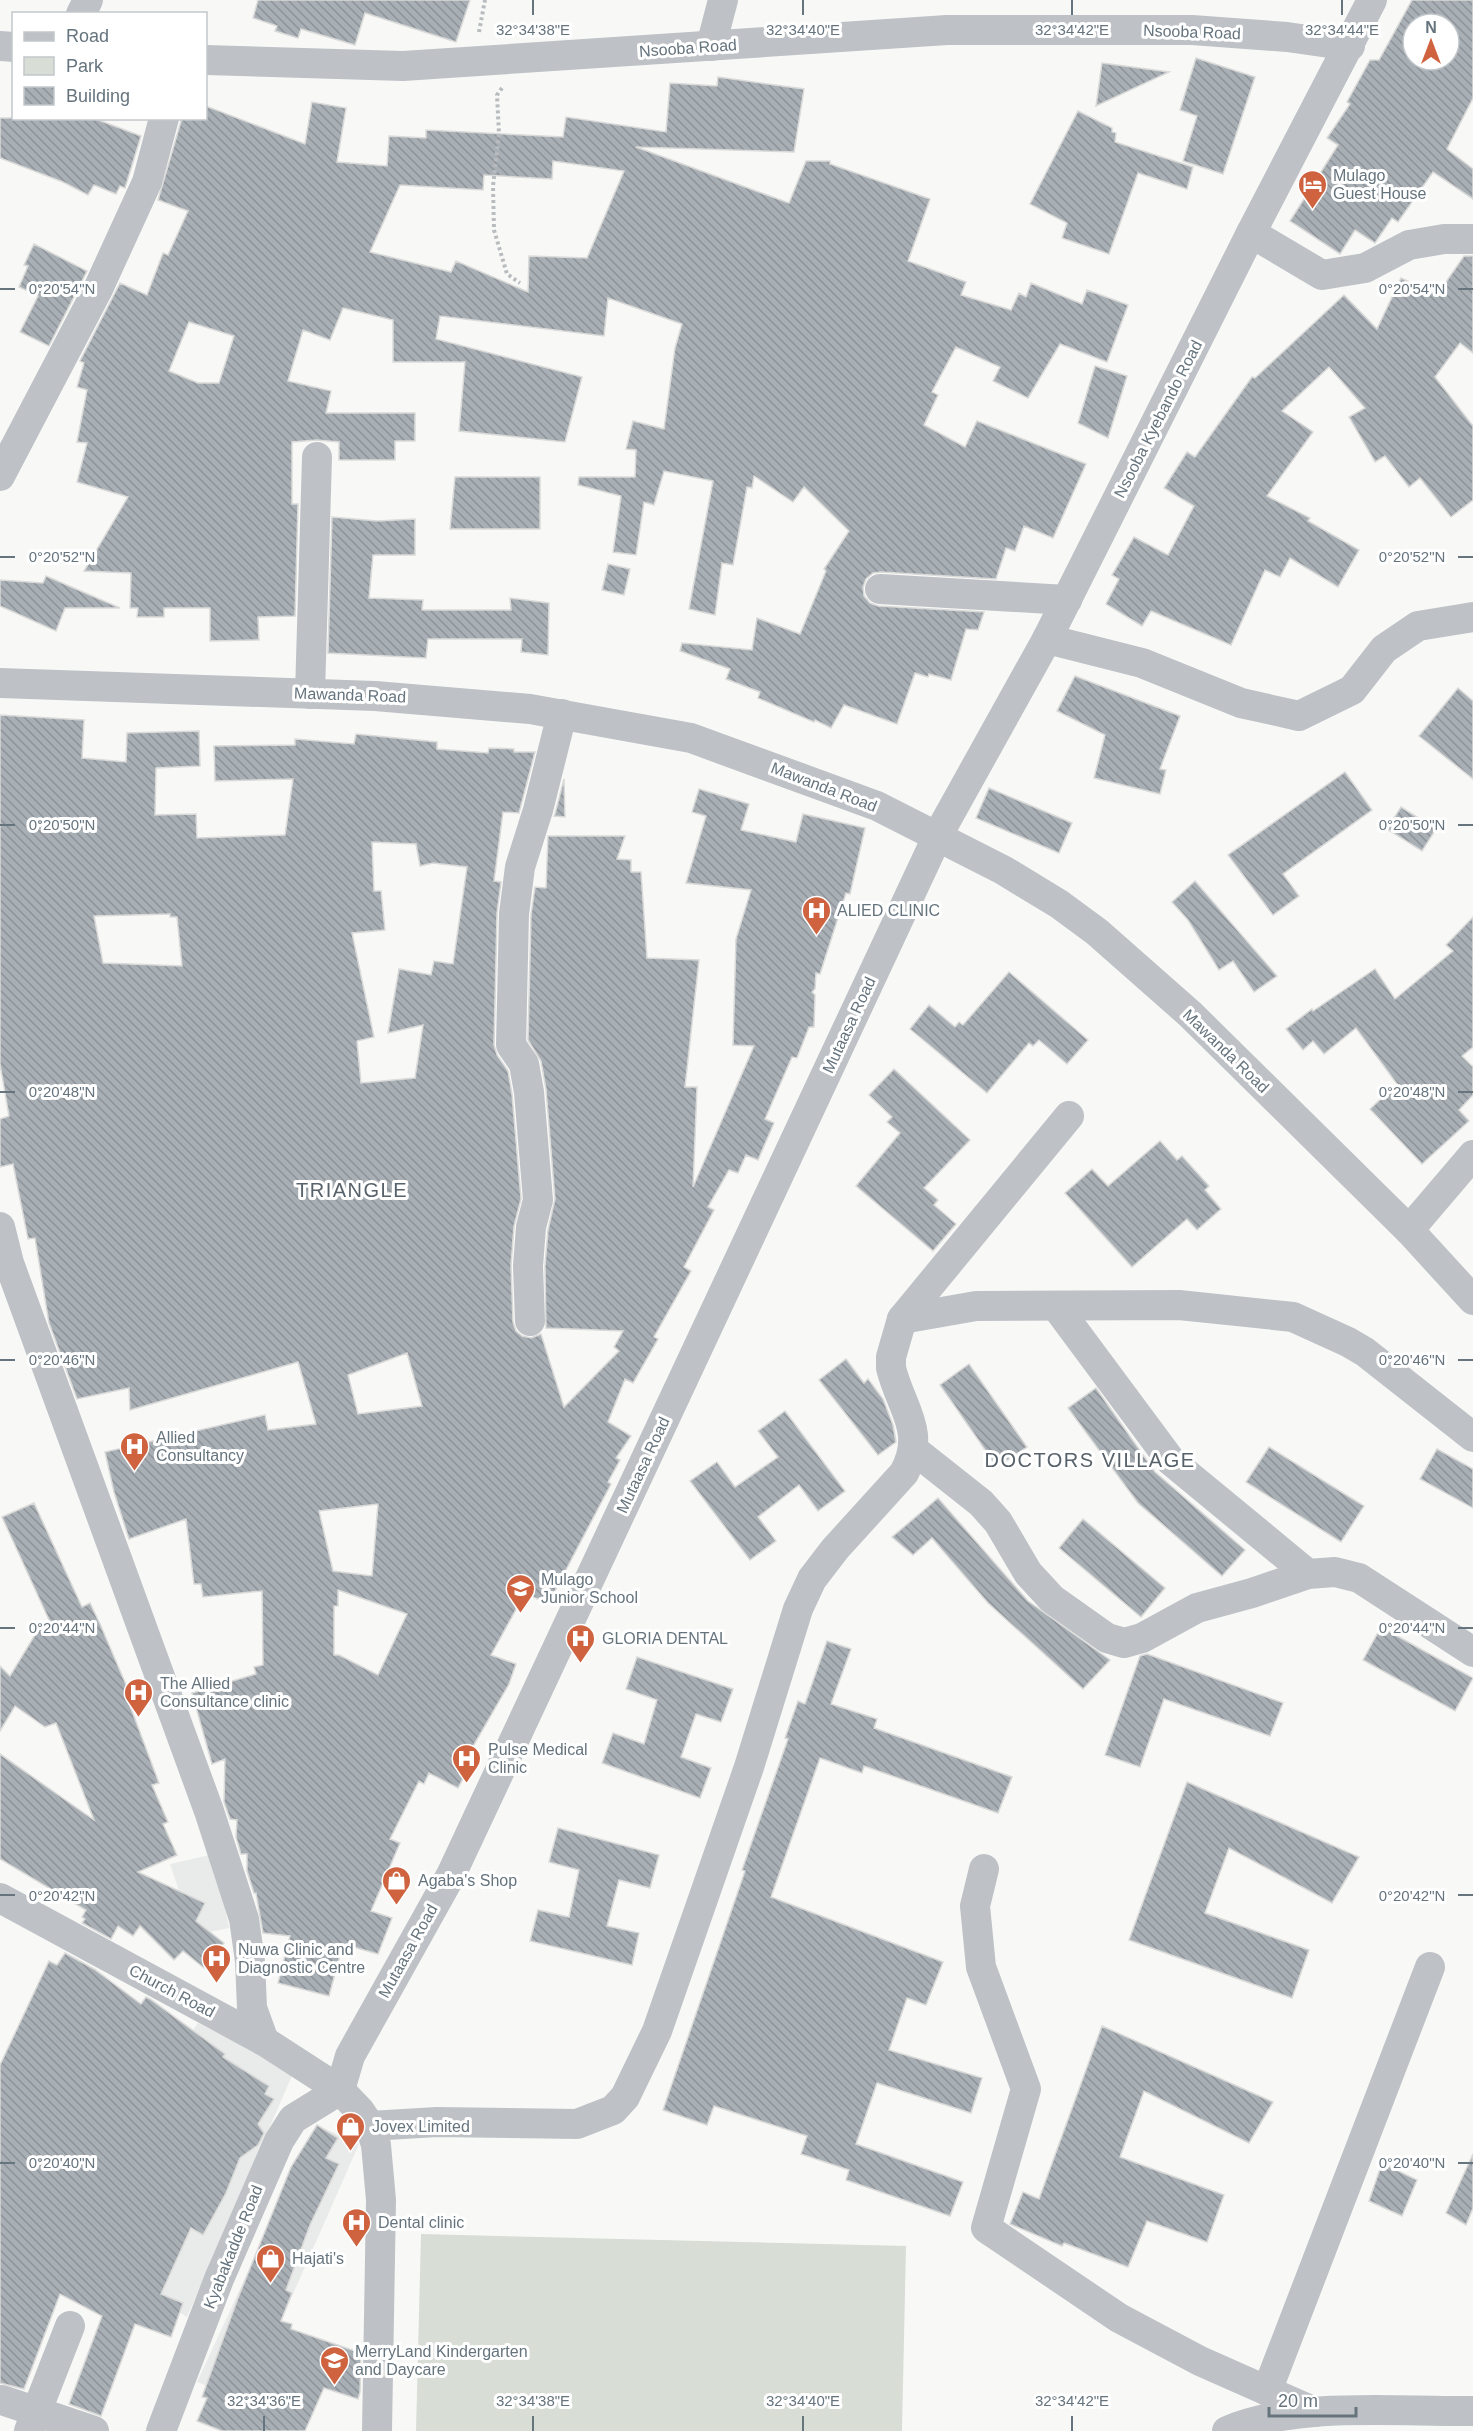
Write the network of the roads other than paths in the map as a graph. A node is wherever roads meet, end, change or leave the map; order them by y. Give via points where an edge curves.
1 (723, 0) edge
2 (1372, 0) edge
3 (711, 46) junction
4 (1350, 46) junction
5 (207, 60) edge
6 (163, 120) edge
7 (1251, 233) junction
8 (1473, 239) edge
9 (317, 458) dead end
10 (0, 476) edge
11 (880, 589) dead end
12 (1067, 600) junction
13 (1473, 617) edge
14 (1047, 639) junction
15 (0, 683) edge
16 (310, 694) junction
17 (562, 714) junction
18 (938, 835) junction
19 (1069, 1116) dead end
20 (1473, 1155) edge
21 (0, 1227) edge
22 (1409, 1230) junction
23 (1473, 1300) edge
24 (1056, 1305) junction
25 (902, 1320) junction
26 (530, 1321) dead end
27 (1473, 1437) edge
28 (914, 1450) junction
29 (1321, 1573) junction
30 (1473, 1652) edge
31 (984, 1869) dead end
32 (0, 1898) edge
33 (1430, 1967) dead end
34 (264, 2041) junction
35 (340, 2090) junction
36 (370, 2126) junction
37 (70, 2326) dead end
38 (1267, 2391) junction
39 (2, 2400) dead end
40 (1473, 2411) edge
41 (1315, 2412) junction
42 (33, 2421) edge
43 (94, 2431) edge
44 (161, 2431) edge
45 (377, 2431) edge
46 (1227, 2431) edge

1 - 3 street
2 - 4 street, Nsooba Kyebando Road
3 - 4 street, Nsooba Road via 947,30 1047,29 1227,32
3 - 5 street, Nsooba Road via 403,66
4 - 7 street, Nsooba Kyebando Road
6 - 10 street via 147,182 98,289
7 - 8 street via 1322,275 1365,268 1409,245
7 - 12 street, Nsooba Kyebando Road
9 - 16 street
11 - 12 street
12 - 14 street, Nsooba Kyebando Road
13 - 14 street via 1418,626 1384,649 1352,690 1299,716 1241,703 1142,663
14 - 18 street, Nsooba Kyebando Road
15 - 16 street, Mawanda Road
16 - 17 street, Mawanda Road via 451,700
17 - 18 street, Mawanda Road via 691,738 877,806
17 - 26 street via 520,867 514,914 511,1045 524,1064 529,1092 538,1200 528,1266
18 - 22 street, Mawanda Road via 1059,904 1106,940 1190,1014
18 - 35 street, Mutaasa Road via 451,1875 350,2056
19 - 25 street
20 - 22 street
21 - 34 street via 9,1263 213,1821 244,1919 252,2008
22 - 23 street, Mawanda Road
24 - 25 street via 976,1305
24 - 27 street via 1179,1305 1293,1317 1365,1352
24 - 29 street via 1171,1461
25 - 28 street via 891,1368 912,1423
28 - 29 street via 981,1503 998,1522 1028,1573 1052,1599 1107,1638 1125,1643 1142,1638 1197,1608
28 - 36 street via 904,1473 812,1579 798,1609 665,2008 625,2097 613,2110 577,2124 437,2122
29 - 30 street via 1359,1578
31 - 38 street via 975,1906 981,1967 1026,2090 986,2228 1119,2318
32 - 34 street, Church Road
33 - 38 street
34 - 35 street, Church Road
35 - 36 street, Church Road
35 - 44 street, Kyabakadde Road via 293,2119 279,2140 219,2279
36 - 45 street via 381,2200
37 - 42 street
38 - 41 street
39 - 42 street
40 - 41 street
41 - 46 street via 1246,2423
42 - 43 street

